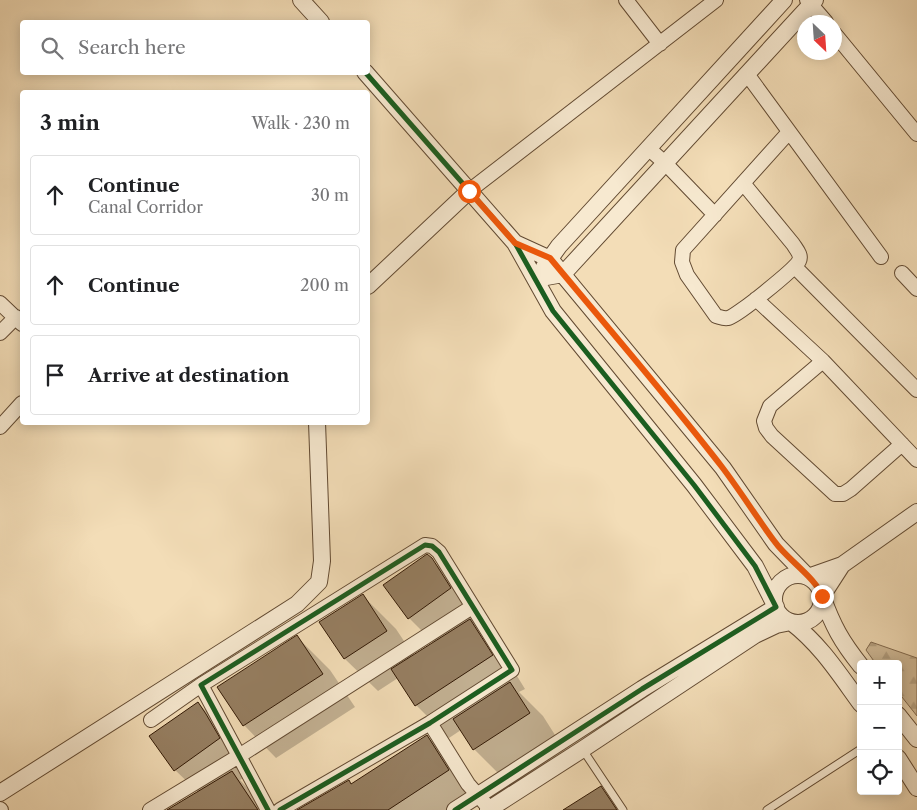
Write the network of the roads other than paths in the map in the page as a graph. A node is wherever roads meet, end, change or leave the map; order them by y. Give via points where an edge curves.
1 (301, 0) edge
2 (626, 0) edge
3 (716, 0) edge
4 (784, 0) edge
5 (811, 1) edge
6 (702, 4) edge
7 (821, 15) edge
8 (319, 20) edge
9 (842, 43) edge
10 (660, 44) junction
11 (747, 74) junction
12 (368, 75) edge
13 (790, 132) junction
14 (917, 134) edge
15 (648, 148) junction
16 (665, 163) junction
17 (743, 184) junction
18 (469, 191) junction
19 (715, 215) junction
20 (515, 243) junction
21 (881, 257) dead end
22 (550, 258) junction
23 (794, 267) junction
24 (902, 273) dead end
25 (563, 274) junction
26 (535, 279) junction
27 (370, 284) edge
28 (917, 289) edge
29 (756, 299) junction
30 (0, 303) edge
31 (19, 320) edge
32 (0, 333) edge
33 (823, 361) junction
34 (917, 390) edge
35 (20, 405) edge
36 (317, 425) edge
37 (0, 427) edge
38 (902, 444) junction
39 (917, 460) edge
40 (916, 515) edge
41 (842, 565) junction
42 (808, 577) junction
43 (822, 596) junction
44 (472, 607) junction
45 (776, 607) junction
46 (792, 622) junction
47 (857, 661) edge
48 (200, 685) junction
49 (857, 699) edge
50 (151, 720) dead end
51 (902, 720) edge
52 (430, 723) junction
53 (917, 739) edge
54 (583, 749) junction
55 (857, 753) edge
56 (239, 756) junction
57 (902, 764) edge
58 (917, 788) edge
59 (0, 793) edge
60 (479, 796) junction
61 (150, 810) edge
62 (268, 810) edge
63 (280, 810) edge
64 (455, 810) edge
65 (490, 810) edge
66 (623, 810) edge
67 (767, 810) edge

1 - 8 street
2 - 10 street
3 - 6 street
4 - 15 street
5 - 7 street
5 - 11 street
6 - 10 street
9 - 14 street
10 - 18 street
11 - 13 street
11 - 16 street
12 - 18 street
13 - 17 street
13 - 21 street
15 - 16 street
15 - 22 street
16 - 19 street
16 - 25 street
17 - 19 street
17 - 23 street via 799,253 800,260
18 - 20 street
18 - 27 street
19 - 29 street via 683,250 682,262 687,275 716,316 726,319
20 - 22 street
20 - 26 street
22 - 25 street
22 - 26 street
23 - 29 street
23 - 34 street
24 - 28 street
25 - 26 street
25 - 42 street via 723,468 776,544
26 - 45 street via 553,311 755,566
29 - 33 street
30 - 31 street
31 - 32 street
33 - 38 street
33 - 38 street via 770,406 764,421 772,436 835,494 851,489
35 - 37 street
36 - 59 street via 322,561 319,582 297,604
38 - 39 street
40 - 41 street
41 - 42 street
41 - 43 street
42 - 43 street via 820,588
42 - 45 street via 792,576 785,580 776,592
43 - 46 street via 819,612 813,618
43 - 47 street via 831,622
44 - 48 street via 439,552 432,546 425,546
44 - 52 street via 512,670
44 - 56 street
45 - 46 street via 785,619
45 - 60 street via 642,689
46 - 49 street via 809,636
46 - 54 street via 756,634
48 - 50 street
48 - 56 street
51 - 53 street
52 - 60 street
52 - 63 street
54 - 65 street
54 - 66 lane
55 - 67 lane
56 - 61 street
56 - 62 street
57 - 58 street
60 - 64 street
60 - 65 street

